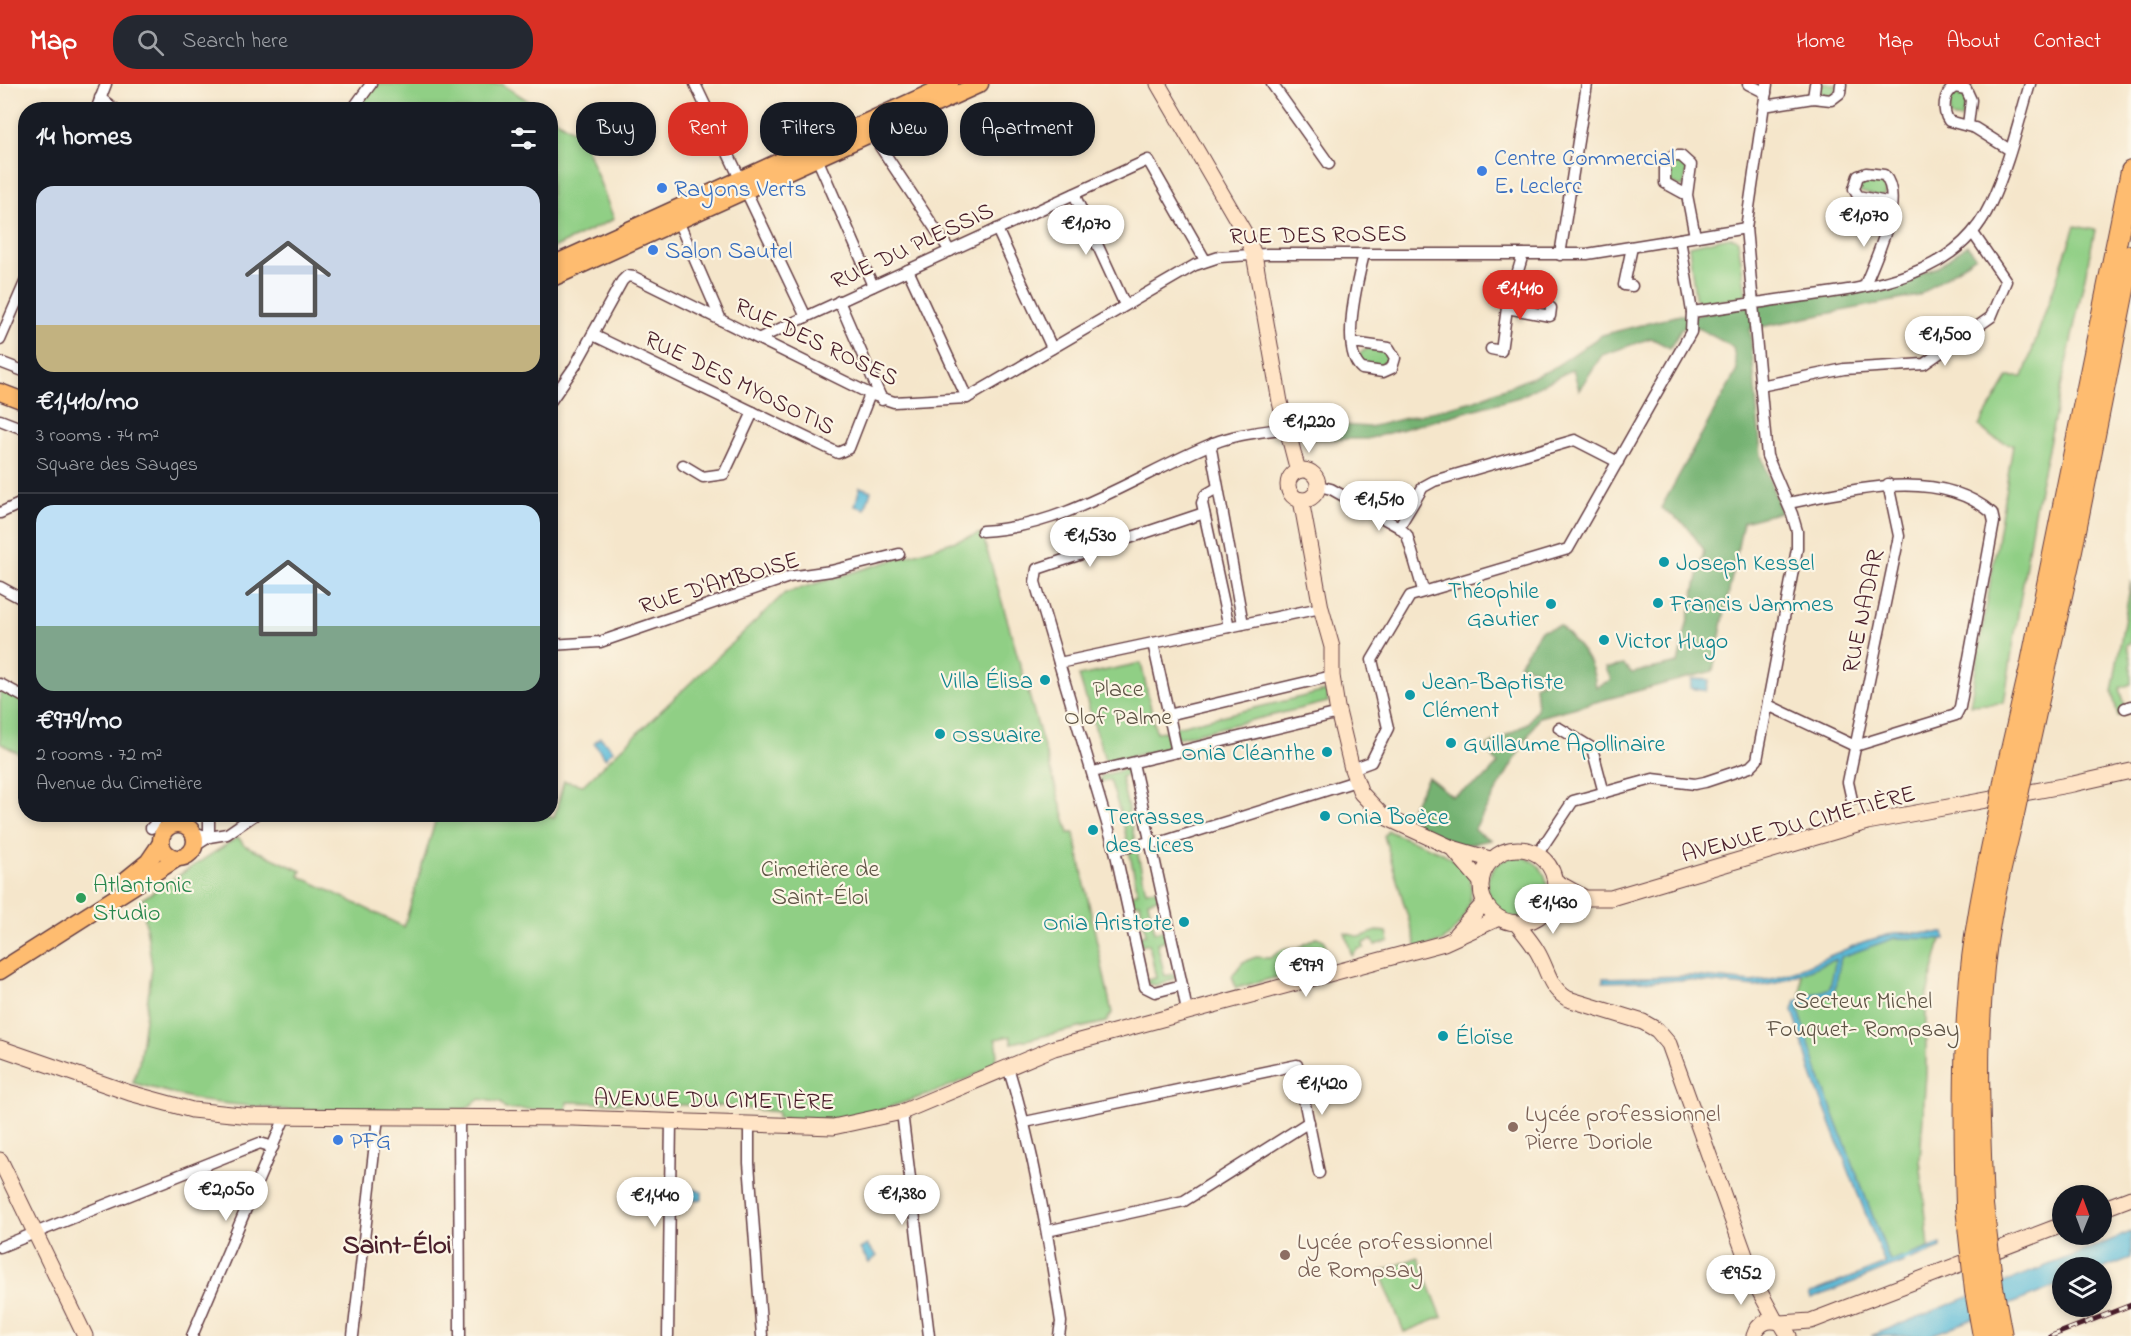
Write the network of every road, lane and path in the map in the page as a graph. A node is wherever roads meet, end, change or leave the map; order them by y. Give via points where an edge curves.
1 (106, 84) edge
2 (371, 84) edge
3 (695, 84) edge
4 (950, 84) edge
5 (980, 84) edge
6 (1158, 84) edge
7 (1272, 84) edge
8 (1587, 84) edge
9 (1748, 84) edge
10 (1815, 84) edge
11 (1841, 84) edge
12 (2030, 84) edge
13 (1767, 89) edge
14 (100, 98) junction
15 (1814, 98) junction
16 (99, 102) edge
17 (105, 102) edge
18 (358, 102) edge
19 (940, 102) edge
20 (1764, 106) junction
21 (1968, 125) dead end
22 (869, 134) edge
23 (2010, 150) junction
24 (886, 156) edge
25 (817, 158) junction
26 (1329, 164) dead end
27 (2131, 171) edge
28 (742, 185) junction
29 (1074, 194) junction
30 (1687, 195) dead end
31 (1891, 203) dead end
32 (678, 221) junction
33 (1746, 228) junction
34 (997, 229) junction
35 (1972, 233) junction
36 (1695, 236) junction
37 (1680, 239) junction
38 (1632, 247) junction
39 (950, 251) junction
40 (1254, 254) junction
41 (1364, 254) junction
42 (1523, 254) junction
43 (1560, 255) junction
44 (2131, 255) edge
45 (1205, 260) junction
46 (558, 263) edge
47 (908, 270) junction
48 (558, 275) edge
49 (1865, 285) junction
50 (873, 286) junction
51 (1632, 286) dead end
52 (18, 298) edge
53 (839, 301) junction
54 (1754, 303) junction
55 (1125, 305) junction
56 (1507, 308) junction
57 (1551, 308) dead end
58 (1692, 312) junction
59 (806, 317) junction
60 (721, 320) junction
61 (593, 335) junction
62 (760, 338) junction
63 (0, 340) edge
64 (1353, 342) dead end
65 (1052, 348) junction
66 (1491, 349) dead end
67 (0, 362) edge
68 (18, 369) edge
69 (1760, 386) junction
70 (558, 390) edge
71 (1, 391) edge
72 (870, 394) junction
73 (18, 398) edge
74 (967, 398) junction
75 (882, 400) junction
76 (753, 412) junction
77 (0, 420) edge
78 (18, 427) edge
79 (1286, 428) junction
80 (1213, 443) junction
81 (1618, 462) junction
82 (683, 465) dead end
83 (1298, 471) junction
84 (1888, 484) junction
85 (1319, 486) junction
86 (1217, 488) junction
87 (1301, 500) junction
88 (1788, 503) junction
89 (18, 505) edge
90 (0, 513) edge
91 (1204, 513) junction
92 (1400, 527) junction
93 (982, 531) dead end
94 (899, 554) dead end
95 (0, 586) edge
96 (1423, 590) junction
97 (18, 596) edge
98 (1321, 608) junction
99 (1244, 624) junction
100 (1229, 627) junction
101 (1153, 643) junction
102 (558, 645) edge
103 (1059, 663) junction
104 (1332, 676) junction
105 (0, 684) edge
106 (18, 694) edge
107 (1768, 705) junction
108 (1339, 713) junction
109 (1168, 715) junction
110 (1559, 728) dead end
111 (1855, 746) junction
112 (1176, 752) junction
113 (1133, 763) junction
114 (2131, 771) edge
115 (1093, 772) junction
116 (1354, 775) junction
117 (2014, 776) junction
118 (1604, 792) junction
119 (1852, 800) dead end
120 (155, 822) edge
121 (170, 822) edge
122 (176, 822) edge
123 (244, 822) edge
124 (151, 828) dead end
125 (195, 832) edge
126 (1151, 842) junction
127 (161, 843) junction
128 (1452, 848) junction
129 (1115, 850) junction
130 (1537, 855) junction
131 (176, 859) junction
132 (1492, 860) junction
133 (1555, 881) junction
134 (1481, 882) junction
135 (1585, 898) junction
136 (1485, 902) junction
137 (1540, 916) junction
138 (1499, 918) junction
139 (1516, 923) junction
140 (1444, 943) junction
141 (1538, 952) junction
142 (0, 962) edge
143 (0, 971) edge
144 (1182, 985) junction
145 (1187, 1012) junction
146 (0, 1048) edge
147 (1008, 1067) junction
148 (902, 1112) junction
149 (378, 1116) junction
150 (285, 1117) junction
151 (459, 1117) junction
152 (671, 1121) junction
153 (1025, 1122) junction
154 (1309, 1122) junction
155 (749, 1124) junction
156 (273, 1147) junction
157 (0, 1160) edge
158 (1319, 1173) dead end
159 (2131, 1198) edge
160 (2112, 1205) edge
161 (1975, 1206) junction
162 (2052, 1229) edge
163 (1047, 1231) junction
164 (35, 1232) junction
165 (0, 1247) edge
166 (1755, 1283) junction
167 (1784, 1329) edge
168 (1755, 1333) edge
169 (85, 1336) edge
170 (192, 1336) edge
171 (354, 1336) edge
172 (460, 1336) edge
173 (668, 1336) edge
174 (762, 1336) edge
175 (929, 1336) edge
176 (1059, 1336) edge
177 (1983, 1336) edge
178 (2002, 1336) edge

1 - 14 street
2 - 18 street
3 - 28 street
4 - 28 main road
5 - 19 main road
6 - 40 street
7 - 26 street
8 - 43 street
9 - 13 street
10 - 15 street
11 - 15 street via 1836,98
12 - 23 street
13 - 20 street
14 - 16 street
14 - 17 street
15 - 20 street
20 - 33 street
21 - 23 street
22 - 25 main road
23 - 35 street via 1990,207
24 - 39 street
25 - 28 main road
25 - 50 street
27 - 117 highway via 2033,652
28 - 32 main road
28 - 46 main road
28 - 59 street
29 - 34 street, RUE DU PLESSIS
29 - 45 street, RUE DU PLESSIS via 1148,160
29 - 55 street
30 - 36 street
31 - 49 street via 1886,231
32 - 48 main road
32 - 60 street
33 - 36 street, RUE DES ROSES
33 - 54 street
34 - 39 street, RUE DU PLESSIS
34 - 65 street
35 - 49 street via 1957,251 1936,265
35 - 69 street via 2006,281 1991,317 1924,364 1844,369
36 - 37 street, RUE DES ROSES
37 - 38 street, RUE DES ROSES
37 - 58 street
38 - 43 street, RUE DES ROSES
38 - 51 street via 1624,285
39 - 47 street, RUE DU PLESSIS
40 - 41 street, RUE DES ROSES
40 - 45 street, RUE DES ROSES
40 - 79 street
41 - 42 street, RUE DES ROSES
41 - 64 street via 1353,298
42 - 43 street, RUE DES ROSES
42 - 56 street
44 - 117 highway via 2068,566
45 - 55 street, RUE DES ROSES
47 - 50 street, RUE DU PLESSIS
47 - 74 street
49 - 54 street
50 - 53 street, RUE DU PLESSIS
52 - 63 street
53 - 59 street, RUE DU PLESSIS
53 - 75 street
54 - 58 street
54 - 69 street
55 - 65 street, RUE DES ROSES
56 - 57 street via 1550,316
56 - 66 street via 1501,351
58 - 81 street via 1691,332
59 - 62 street, RUE DU PLESSIS
60 - 61 street, RUE DES ROSES via 627,276
60 - 62 street, RUE DES ROSES
61 - 70 street
61 - 76 street, RUE DES MYOSOTIS
62 - 72 street, RUE DES ROSES
65 - 74 street, RUE DES ROSES
67 - 68 street
69 - 88 street via 1767,456
71 - 73 main road
72 - 75 street, RUE DES ROSES
72 - 76 street, RUE DES MYOSOTIS via 849,448 838,453
74 - 75 street, RUE DES ROSES
76 - 82 street via 723,474 703,477
77 - 78 street
79 - 80 street
79 - 83 street
80 - 86 street
80 - 93 street via 1078,508 1002,530
81 - 92 street via 1575,440 1465,471 1426,484
81 - 96 street via 1568,549 1562,553
83 - 85 street via 1312,473
83 - 87 street via 1290,477 1288,487
84 - 88 street
84 - 111 street, RUE NADAR via 1899,536
84 - 111 street via 1954,494 1984,506 1992,513 1994,522 1956,715
85 - 87 street via 1311,498
85 - 92 street
86 - 91 street via 1204,495
86 - 99 street
87 - 98 street
88 - 107 street via 1797,531 1797,549
89 - 90 street
91 - 100 street
91 - 103 street via 1037,569 1035,582
92 - 96 street via 1407,535
94 - 102 street, RUE D'AMBOISE via 789,577 600,642
95 - 97 street
96 - 116 street via 1410,596 1372,660 1388,728 1371,762
98 - 99 street
98 - 104 street via 1332,646
99 - 100 street
100 - 101 street
101 - 103 street
101 - 109 street
103 - 115 street
104 - 108 street
104 - 109 street
105 - 106 street
107 - 111 street
107 - 118 street via 1756,760 1750,767 1695,784 1653,779
108 - 112 street
108 - 116 street
109 - 112 street
110 - 118 street via 1592,748
111 - 119 street, RUE NADAR via 1848,782
112 - 113 street
113 - 115 street
113 - 126 street
114 - 135 street, AVENUE DU CIMETIÈRE via 1868,822 1627,895 1602,900
115 - 129 street
116 - 126 street via 1162,842
116 - 128 street via 1367,802 1383,816
117 - 161 highway, bridge via 1991,918 1983,1000
118 - 130 street via 1573,801
120 - 124 street
121 - 127 main road via 162,833
122 - 125 main road
123 - 125 street via 227,834
125 - 131 main road via 189,855
126 - 129 street
126 - 144 street
127 - 131 main road via 164,852
127 - 142 main road via 137,872
128 - 132 street
128 - 134 street
129 - 144 street via 1145,987 1155,992
130 - 132 street via 1515,850
130 - 133 street
131 - 143 main road
132 - 134 street
133 - 135 street
133 - 137 street via 1551,903
134 - 136 street
135 - 137 street, AVENUE DU CIMETIÈRE via 1565,902
136 - 138 street
136 - 140 street, AVENUE DU CIMETIÈRE
137 - 139 street
137 - 141 street
138 - 139 street
138 - 140 street, AVENUE DU CIMETIÈRE
139 - 141 street
140 - 145 street, AVENUE DU CIMETIÈRE
141 - 166 street via 1557,992 1643,1022 1669,1044
144 - 145 street
145 - 147 street, AVENUE DU CIMETIÈRE via 1054,1048
146 - 150 street, AVENUE DU CIMETIÈRE via 192,1110
147 - 148 street, AVENUE DU CIMETIÈRE
147 - 153 street
148 - 155 street, AVENUE DU CIMETIÈRE via 833,1126
148 - 175 street
149 - 150 street, AVENUE DU CIMETIÈRE
149 - 151 street, AVENUE DU CIMETIÈRE
149 - 171 street
150 - 156 street
151 - 152 street, AVENUE DU CIMETIÈRE
151 - 172 street
152 - 155 street, AVENUE DU CIMETIÈRE
152 - 173 street
153 - 154 street via 1297,1065
153 - 163 street
154 - 158 street
154 - 163 street via 1184,1201
155 - 174 street
156 - 164 street via 260,1143
156 - 170 street
157 - 164 street
159 - 160 street
161 - 177 highway, bridge via 1975,1291
161 - 178 highway, bridge
162 - 167 street
163 - 176 street via 1061,1322
164 - 165 street
164 - 169 street
166 - 167 street
166 - 168 street
167 - 168 street

